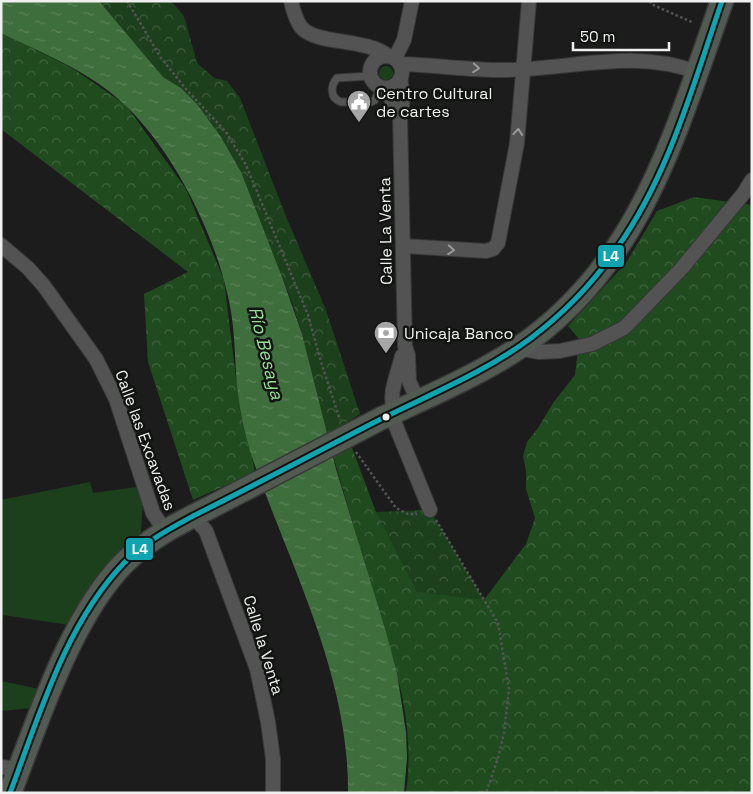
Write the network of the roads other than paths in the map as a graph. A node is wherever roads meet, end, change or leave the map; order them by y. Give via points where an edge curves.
1 (291, 1) edge
2 (412, 1) edge
3 (529, 1) edge
4 (722, 1) edge
5 (365, 45) junction
6 (394, 59) junction
7 (374, 61) junction
8 (524, 69) junction
9 (697, 72) junction
10 (400, 79) junction
11 (378, 83) junction
12 (400, 115) junction
13 (752, 180) edge
14 (1, 246) edge
15 (403, 246) junction
16 (405, 346) junction
17 (517, 348) junction
18 (418, 401) junction
19 (390, 415) junction
20 (430, 510) road end
21 (200, 512) junction
22 (165, 531) junction
23 (10, 768) edge
24 (10, 793) edge
25 (273, 793) edge

1 - 5 street via 305,30 322,37
2 - 6 street via 404,40
3 - 8 street
4 - 9 highway
5 - 6 street
5 - 7 street
6 - 7 street via 379,57
6 -> 8 street via 428,65
6 - 10 street via 402,73
7 - 11 street via 370,68
8 - 9 street via 622,60 664,63
15 -> 8 street via 480,251 491,250 496,245 517,143
9 - 17 highway via 665,160 628,233 576,298
10 - 11 street via 392,86
10 - 12 street, Calle La Venta via 403,106
11 - 11 lane via 338,77 332,86 333,96 341,102 371,102 375,100
11 - 12 street, Calle La Venta
12 - 15 street, Calle La Venta
13 - 17 street via 682,268 624,328 592,344 560,351
14 - 22 street, Calle las Excavadas via 44,286 96,359 116,399 153,513
15 - 16 street, Calle La Venta
16 - 18 street, Calle La Venta via 409,381
16 - 19 street, Calle La Venta via 392,394
17 - 18 highway
18 - 19 highway
19 - 20 street, Calle La Venta
19 - 21 highway, bridge
21 - 22 highway
21 - 25 street, Calle la Venta via 257,669 268,722
22 - 23 highway via 135,553 103,589 83,621
23 - 24 highway

